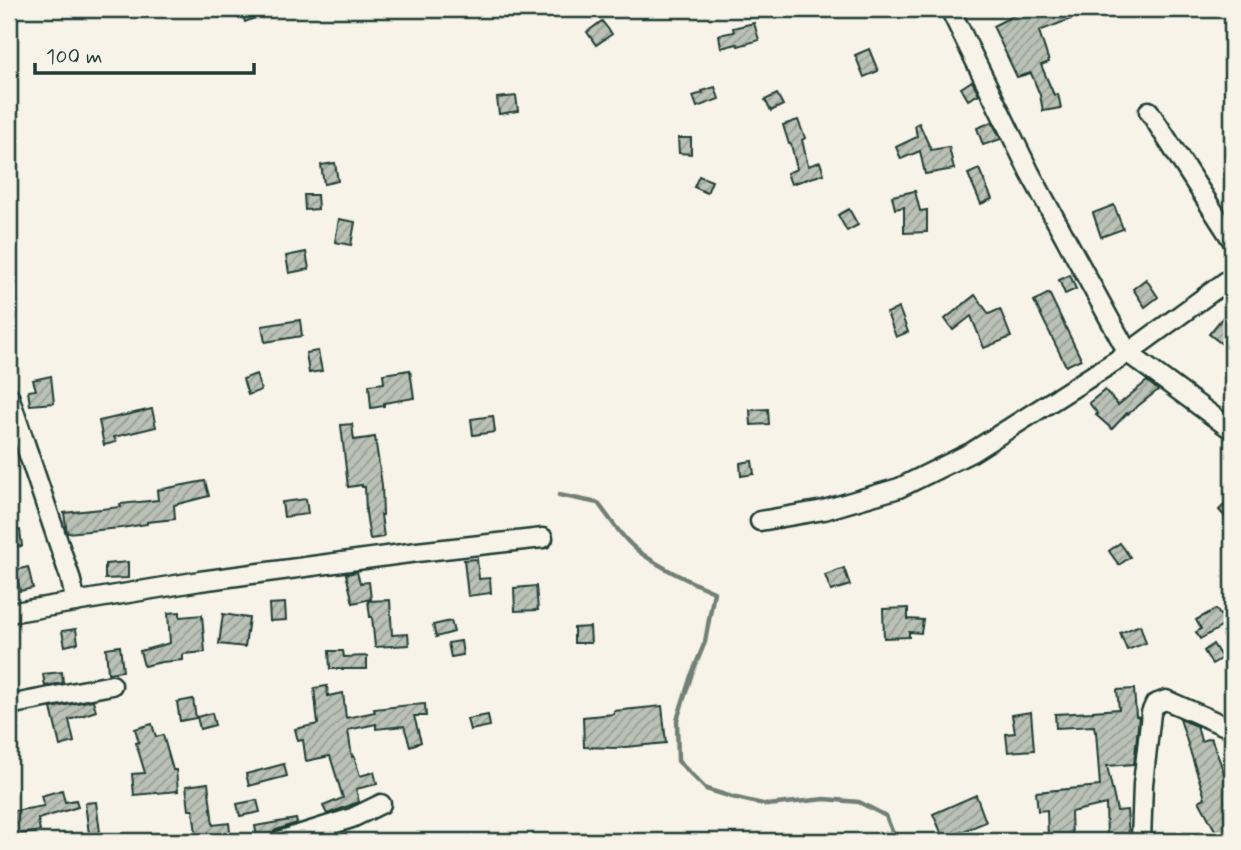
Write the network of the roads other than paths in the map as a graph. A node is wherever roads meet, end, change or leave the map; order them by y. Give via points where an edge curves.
1 (950, 9) edge
2 (1149, 110) dead end
3 (1232, 240) edge
4 (1232, 277) edge
5 (1128, 353) junction
6 (9, 396) edge
7 (1232, 430) edge
8 (760, 521) dead end
9 (543, 538) dead end
10 (76, 602) junction
11 (9, 614) edge
12 (112, 685) dead end
13 (9, 705) edge
14 (1232, 729) edge
15 (381, 804) dead end
16 (279, 841) edge
17 (1141, 841) edge

1 - 5 street via 1030,173
2 - 3 street
4 - 5 street
5 - 7 street
5 - 8 street via 972,452 899,488 824,510
6 - 10 street
9 - 10 street via 214,579
10 - 11 street
12 - 13 street
14 - 17 street via 1166,700 1155,704 1143,784
15 - 16 street

